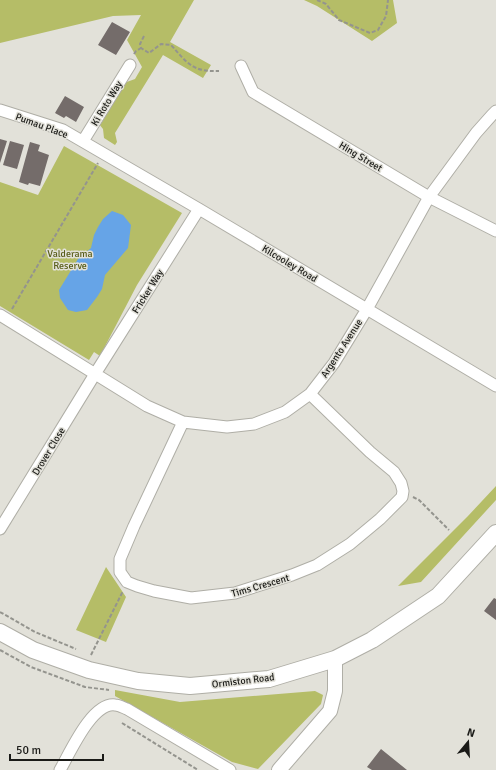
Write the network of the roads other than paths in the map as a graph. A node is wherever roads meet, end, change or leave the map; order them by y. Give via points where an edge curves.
1 (132, 60) road end
2 (241, 66) dead end
3 (0, 110) edge
4 (496, 111) edge
5 (83, 142) junction
6 (429, 197) junction
7 (199, 209) junction
8 (496, 231) edge
9 (366, 309) junction
10 (5, 314) edge
11 (95, 374) junction
12 (496, 386) edge
13 (310, 394) junction
14 (183, 422) junction
15 (0, 529) edge
16 (496, 533) edge
17 (0, 632) edge
18 (335, 659) junction
19 (60, 770) edge
20 (230, 770) edge
21 (279, 770) edge

1 - 5 street, Ki Roto Way
2 - 6 street, Hing Street via 253,92
3 - 5 street, Pumau Place via 63,130
4 - 6 street, Argento Avenue via 476,133
5 - 7 street, Kilcooley Road
6 - 8 street, Hing Street
6 - 9 street, Argento Avenue
7 - 9 street, Kilcooley Road
7 - 11 street, Fricker Way
9 - 12 street, Kilcooley Road
9 - 13 street, Argento Avenue via 334,363
10 - 11 street, Argento Avenue
11 - 14 street, Argento Avenue via 147,406
11 - 15 street, Drover Close
13 - 14 street, Argento Avenue via 286,412 254,424 227,427
13 - 14 street, Tims Crescent via 394,472 402,483 402,497 350,544 317,565 235,593 191,598 154,591 127,582 120,572 120,559
16 - 18 main road, Ormiston Road via 438,596 372,640
17 - 18 main road, Ormiston Road via 33,650 89,670 155,684 190,686 269,679
18 - 21 street via 335,691 330,711
19 - 20 street via 89,720 107,706 115,705 127,709

